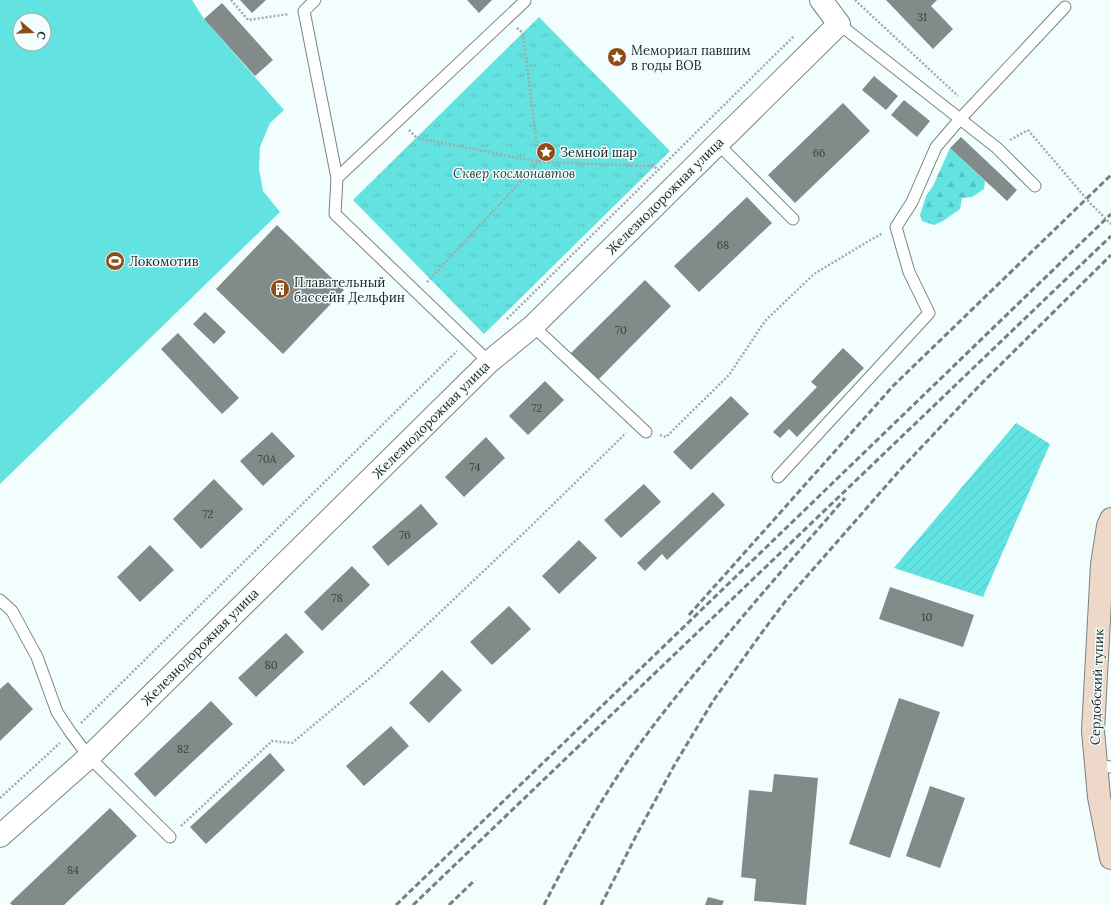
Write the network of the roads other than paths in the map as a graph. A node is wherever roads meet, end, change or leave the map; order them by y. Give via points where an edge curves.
1 (315, 0) edge
2 (525, 0) edge
3 (821, 0) edge
4 (1065, 7) dead end
5 (839, 24) junction
6 (960, 118) junction
7 (718, 144) junction
8 (337, 178) junction
9 (1035, 186) dead end
10 (793, 219) dead end
11 (533, 326) junction
12 (489, 362) junction
13 (646, 432) road end
14 (778, 477) dead end
15 (1111, 519) edge
16 (0, 600) edge
17 (89, 757) junction
18 (1104, 766) edge
19 (0, 836) edge
20 (170, 837) road end
21 (1111, 858) edge

1 - 8 lane via 304,11
2 - 8 lane
3 - 5 street
4 - 6 lane
5 - 6 lane
5 - 7 street, Железнодорожная улица
6 - 9 lane via 997,148
6 - 14 lane via 936,147 912,202 896,226 909,272 929,313
7 - 10 lane
7 - 11 street, Железнодорожная улица
8 - 12 lane via 335,214
11 - 12 street, Железнодорожная улица
11 - 13 lane
12 - 17 street, Железнодорожная улица
15 - 18 street, Сердобский тупик via 1102,564 1093,731
16 - 17 lane via 12,611 37,657 57,712
17 - 19 street, Железнодорожная улица
17 - 20 lane
18 - 21 street, Сердобский тупик via 1099,797

